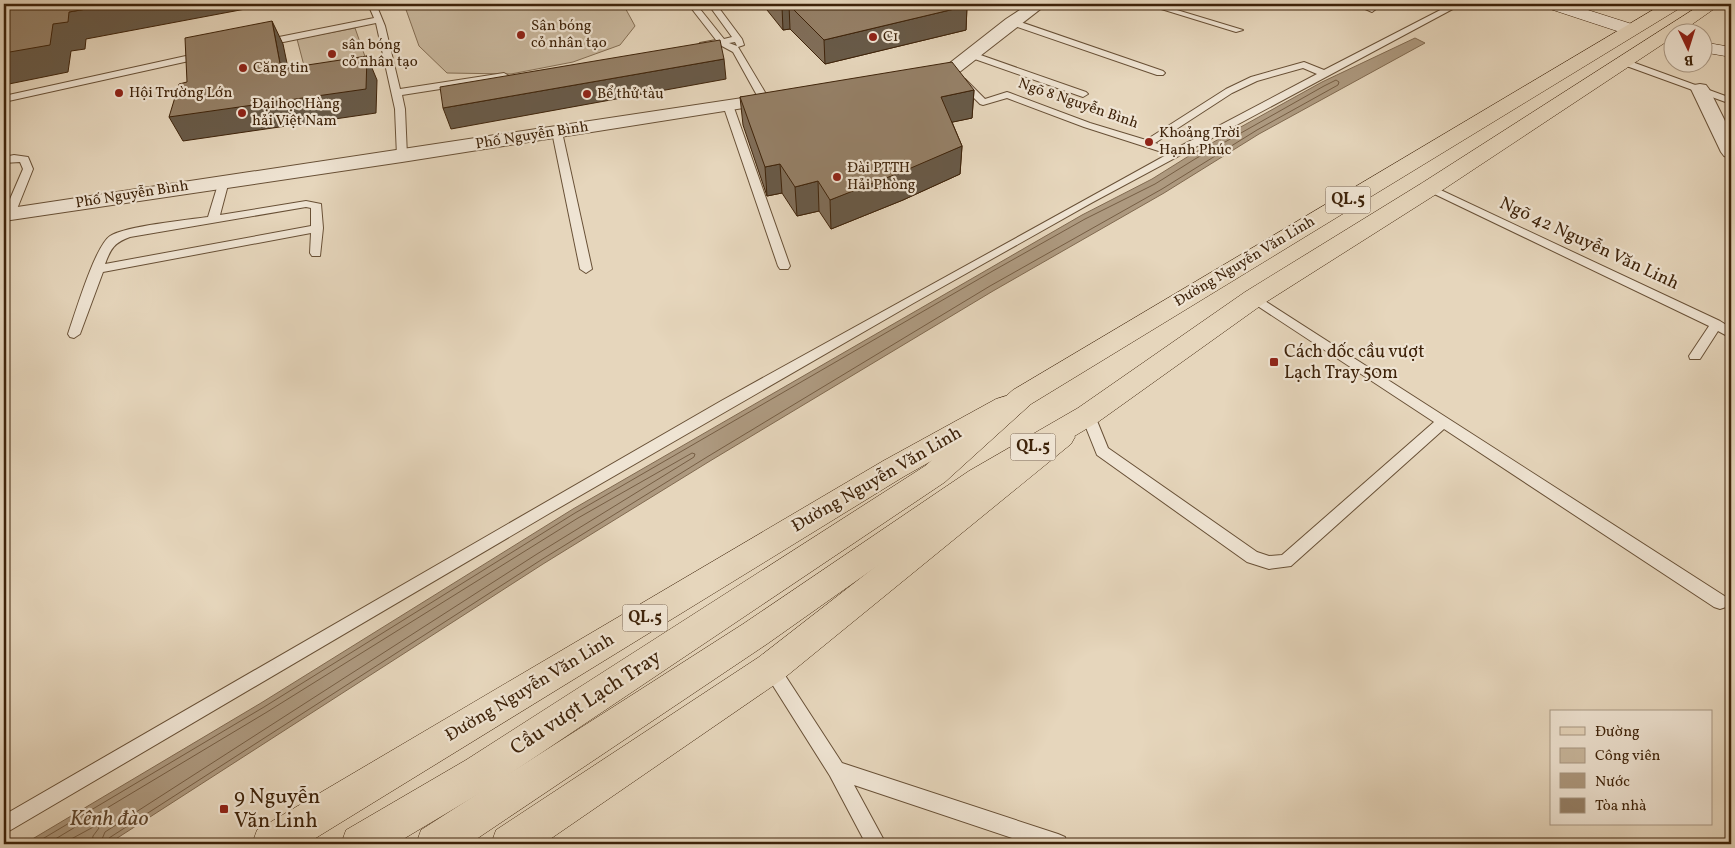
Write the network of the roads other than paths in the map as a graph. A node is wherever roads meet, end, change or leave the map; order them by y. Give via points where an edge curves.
1 (372, 4) edge
2 (692, 4) edge
3 (712, 4) edge
4 (1040, 4) edge
5 (1149, 4) edge
6 (1358, 4) edge
7 (1458, 4) edge
8 (1553, 4) edge
9 (1674, 4) edge
10 (1714, 4) edge
11 (1731, 7) edge
12 (1372, 9) dead end
13 (379, 20) junction
14 (1012, 22) junction
15 (1690, 22) edge
16 (1629, 29) junction
17 (1239, 30) dead end
18 (738, 39) junction
19 (722, 42) junction
20 (1662, 42) edge
21 (256, 44) edge
22 (689, 48) edge
23 (1712, 49) edge
24 (737, 50) junction
25 (218, 52) edge
26 (1731, 52) edge
27 (972, 55) junction
28 (1624, 62) junction
29 (951, 70) junction
30 (1160, 73) dead end
31 (1322, 74) junction
32 (513, 75) edge
33 (904, 77) edge
34 (1700, 88) junction
35 (396, 93) junction
36 (1083, 94) dead end
37 (792, 95) edge
38 (4, 99) edge
39 (764, 99) junction
40 (1731, 100) edge
41 (728, 105) junction
42 (557, 132) junction
43 (1150, 143) junction
44 (1731, 152) edge
45 (1176, 153) junction
46 (402, 156) junction
47 (4, 160) edge
48 (224, 181) junction
49 (1430, 188) junction
50 (6, 214) edge
51 (213, 219) junction
52 (317, 228) junction
53 (316, 252) dead end
54 (784, 266) dead end
55 (98, 269) junction
56 (586, 269) dead end
57 (1254, 298) junction
58 (1716, 324) junction
59 (74, 334) dead end
60 (1731, 334) edge
61 (1695, 356) dead end
62 (1022, 397) junction
63 (1088, 415) junction
64 (1443, 422) junction
65 (934, 474) joint
66 (979, 479) joint
67 (1720, 602) dead end
68 (771, 668) junction
69 (836, 770) junction
70 (4, 824) edge
71 (271, 844) edge
72 (360, 844) edge
73 (434, 844) edge
74 (510, 844) edge
75 (876, 844) edge
76 (1058, 844) edge

1 - 13 lane
2 - 19 lane
3 - 18 lane
4 - 14 street
5 - 17 lane
6 - 12 lane
7 - 31 lane
8 - 16 street
9 - 16 main road, Đường Nguyễn Văn Linh / QL.5
10 - 11 lane
10 - 15 main road, Đường Nguyễn Văn Linh / QL.5
13 - 21 lane
13 - 35 lane
14 - 27 street
14 - 30 lane
16 - 62 main road, Đường Nguyễn Văn Linh / QL.5
18 - 19 lane
18 - 24 lane via 740,46
19 - 22 lane
19 - 24 lane
20 - 28 main road, Đường Nguyễn Văn Linh / QL.5
23 - 26 street
24 - 39 lane
25 - 38 lane
27 - 29 street
27 - 36 lane
28 - 34 lane
28 - 49 main road, Đường Nguyễn Văn Linh / QL.5
29 - 33 street
29 - 43 lane, Ngõ 8 Nguyễn Bình via 983,102 1007,95 1087,125
31 - 43 lane, Ngõ 8 Nguyễn Bình via 1304,65 1254,79 1229,91
31 - 45 lane
32 - 35 lane
34 - 40 lane
34 - 44 street
35 - 46 lane
37 - 39 street, Phố Nguyễn Bình
39 - 41 street, Phố Nguyễn Bình
41 - 42 street, Phố Nguyễn Bình
41 - 54 lane
42 - 46 street, Phố Nguyễn Bình
42 - 56 lane
43 - 45 lane, Ngõ 8 Nguyễn Bình
45 - 70 lane via 927,290
46 - 48 street, Phố Nguyễn Bình
47 - 50 lane via 24,159 28,169
48 - 50 street, Phố Nguyễn Bình
48 - 51 lane
49 - 57 main road, Đường Nguyễn Văn Linh / QL.5
49 - 58 lane, Ngõ 42 Nguyễn Văn Linh
51 - 52 lane via 306,204 317,206
51 - 55 lane via 114,239 105,249
52 - 53 lane
52 - 55 lane
55 - 59 lane
57 - 63 main road, Đường Nguyễn Văn Linh / QL.5
57 - 64 lane
58 - 60 lane, Ngõ 42 Nguyễn Văn Linh
58 - 61 lane
62 - 65 main road, Đường Nguyễn Văn Linh / QL.5
62 - 71 main road, Đường Nguyễn Văn Linh / QL.5 via 894,470
63 - 64 lane via 1102,451 1252,557 1273,564 1286,561
63 - 66 main road, Đường Nguyễn Văn Linh / QL.5
63 - 68 main road, Đường Nguyễn Văn Linh / QL.5
64 - 67 lane
65 - 72 main road, Cầu vượt Lạch Tray / QL.5 via 479,774
66 - 73 main road, Cầu vượt Lạch Tray / QL.5 via 755,634
68 - 69 lane
68 - 74 main road, Đường Nguyễn Văn Linh / QL.5
69 - 75 lane
69 - 76 lane

